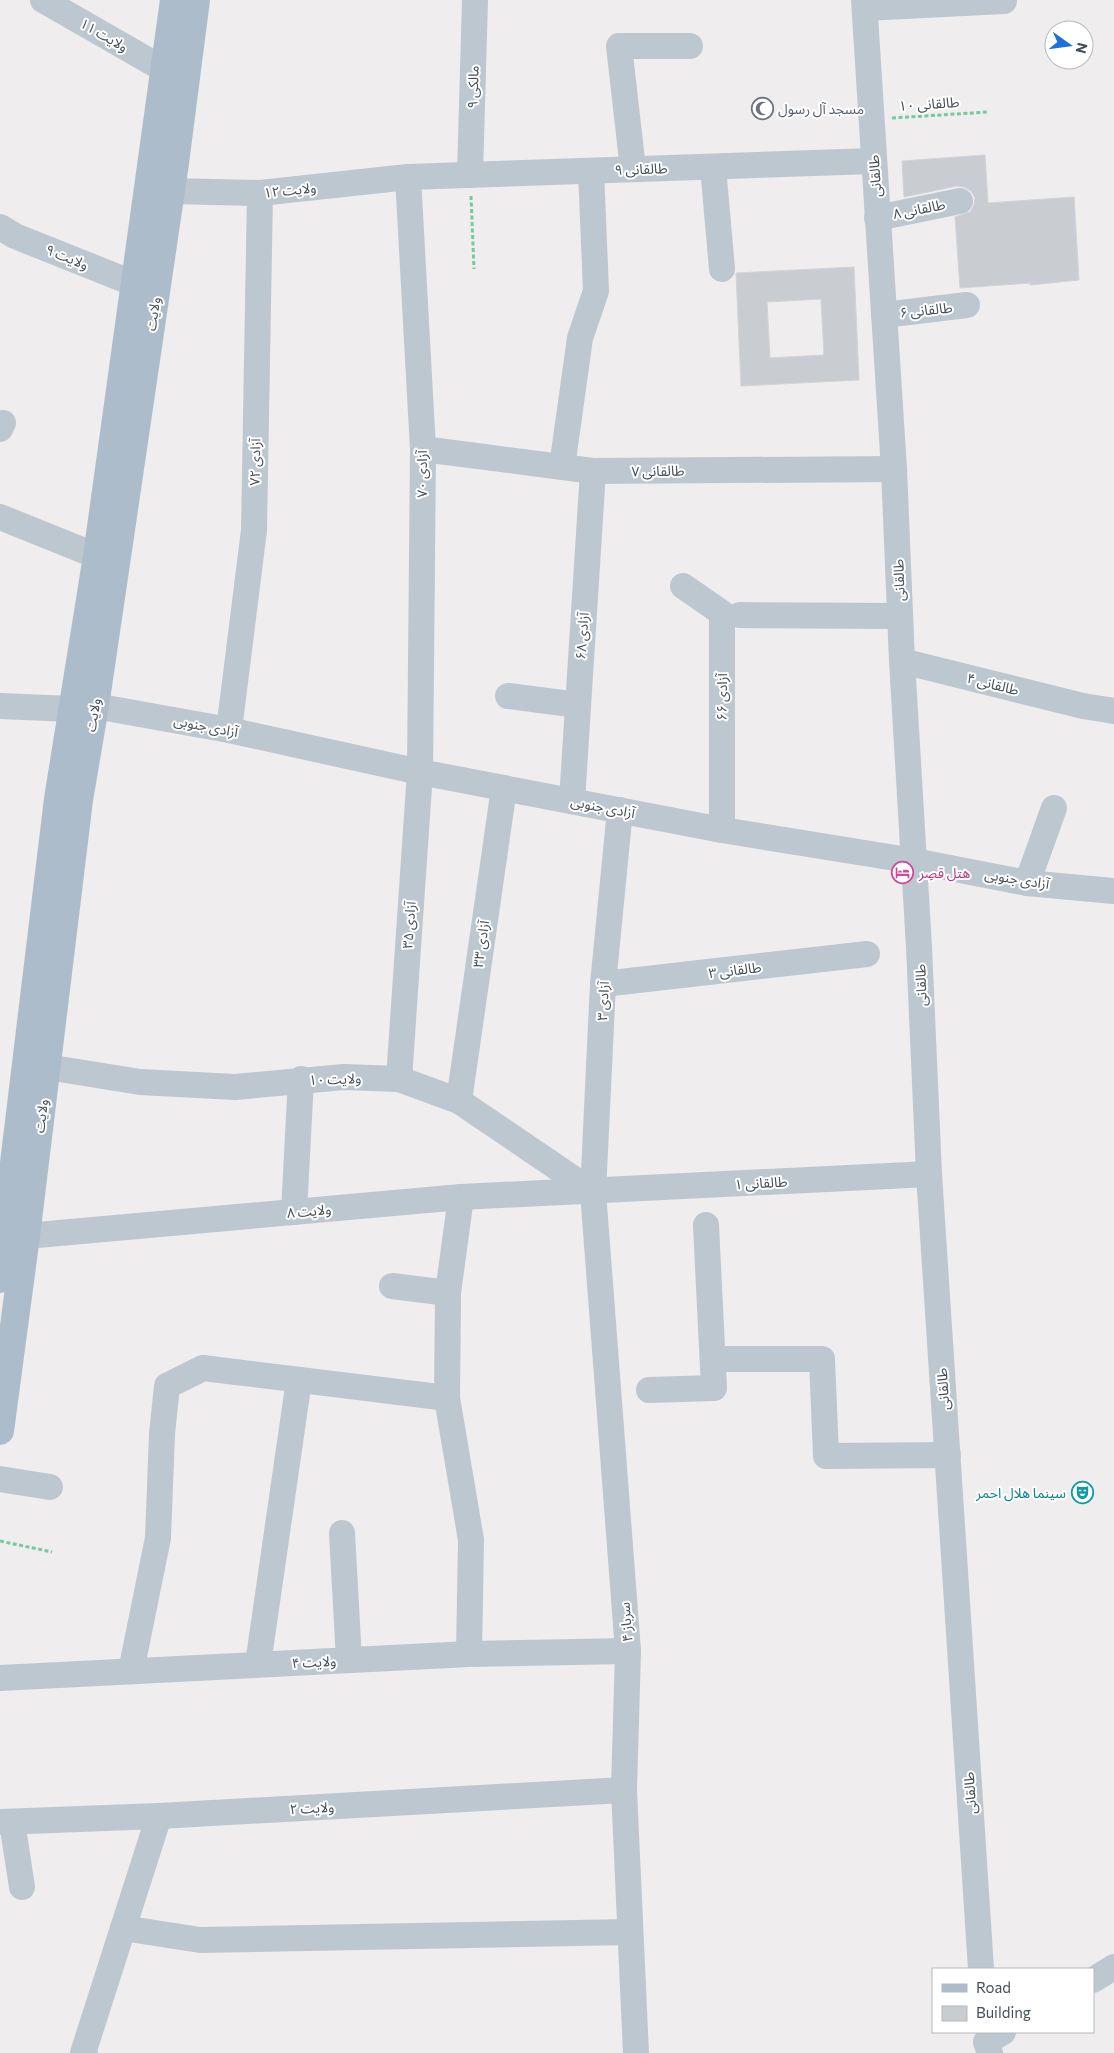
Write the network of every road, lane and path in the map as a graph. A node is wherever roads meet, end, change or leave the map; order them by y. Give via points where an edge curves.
1 (43, 0) edge
2 (174, 0) edge
3 (196, 0) edge
4 (475, 0) edge
5 (1004, 1) edge
6 (864, 4) edge
7 (690, 46) dead end
8 (164, 70) junction
9 (988, 112) dead end
10 (871, 120) junction
11 (874, 162) junction
12 (713, 167) junction
13 (633, 169) junction
14 (591, 171) junction
15 (470, 175) junction
16 (408, 177) junction
17 (171, 192) junction
18 (260, 194) junction
19 (960, 201) dead end
20 (878, 218) junction
21 (0, 226) edge
22 (722, 268) dead end
23 (474, 269) dead end
24 (135, 284) junction
25 (967, 305) dead end
26 (884, 315) junction
27 (423, 449) junction
28 (562, 467) junction
29 (894, 469) junction
30 (593, 472) junction
31 (0, 517) edge
32 (97, 556) junction
33 (682, 586) dead end
34 (740, 614) dead end
35 (900, 616) junction
36 (902, 662) junction
37 (508, 696) dead end
38 (578, 705) junction
39 (0, 706) edge
40 (83, 707) junction
41 (1114, 712) edge
42 (229, 730) junction
43 (420, 772) junction
44 (504, 788) junction
45 (572, 801) junction
46 (1054, 808) dead end
47 (620, 810) junction
48 (722, 830) junction
49 (914, 861) junction
50 (1027, 883) junction
51 (1114, 892) edge
52 (867, 954) dead end
53 (603, 984) junction
54 (47, 1067) junction
55 (399, 1079) junction
56 (301, 1080) junction
57 (458, 1100) junction
58 (929, 1174) junction
59 (593, 1192) junction
60 (461, 1197) junction
61 (294, 1212) junction
62 (706, 1225) dead end
63 (11, 1234) edge
64 (0, 1279) edge
65 (392, 1286) dead end
66 (448, 1293) junction
67 (713, 1359) junction
68 (299, 1380) junction
69 (649, 1390) dead end
70 (447, 1398) junction
71 (0, 1431) edge
72 (948, 1455) junction
73 (0, 1479) edge
74 (50, 1487) dead end
75 (342, 1532) dead end
76 (0, 1542) edge
77 (52, 1552) dead end
78 (628, 1650) junction
79 (470, 1654) junction
80 (349, 1660) junction
81 (258, 1664) junction
82 (131, 1671) junction
83 (0, 1678) edge
84 (624, 1790) junction
85 (159, 1816) junction
86 (6, 1822) edge
87 (22, 1887) dead end
88 (123, 1928) junction
89 (630, 1932) junction
90 (1114, 1967) edge
91 (981, 1968) edge
92 (1094, 1979) edge
93 (85, 2053) edge
94 (636, 2053) edge

1 - 8 street, ولایت ۱۱
2 - 8 main road, ولایت
3 - 17 main road, ولایت
4 - 15 street, مالکی ۹
5 - 6 street
6 - 10 street, طالقانی
7 - 13 street via 619,46
8 - 24 main road, ولایت
9 - 10 path, طالقانی ۱۰
10 - 11 street, طالقانی
11 - 12 street, طالقانی ۹
11 - 20 street, طالقانی
12 - 13 street, طالقانی ۹
12 - 22 street
13 - 14 street, طالقانی ۹
14 - 15 street, طالقانی ۹
14 - 28 street via 596,291 580,338
15 - 16 street, طالقانی ۹
15 - 23 path
16 - 18 street, ولایت ۱۲
16 - 27 street, آزادی ۷۰
17 - 18 street, ولایت ۱۲
17 - 40 main road, ولایت
18 - 42 street, آزادی ۷۲ via 254,530
19 - 20 street, طالقانی ۸
20 - 26 street, طالقانی
21 - 24 street, ولایت ۹ via 15,236
24 - 32 main road, ولایت
25 - 26 street, طالقانی ۶
26 - 29 street, طالقانی
27 - 28 street, طالقانی ۷
27 - 43 street, آزادی ۷۰
28 - 30 street, طالقانی ۷
29 - 30 street, طالقانی ۷
29 - 35 street, طالقانی
30 - 38 street, آزادی ۶۸
31 - 32 street
32 - 40 main road, ولایت
33 - 48 street, آزادی ۶۶ via 722,614
34 - 35 street
35 - 36 street, طالقانی
36 - 41 street, طالقانی ۴
36 - 49 street, طالقانی
37 - 38 street
38 - 45 street, آزادی ۶۸
39 - 40 street, آزادی جنوبی
40 - 42 street, آزادی جنوبی
40 - 54 main road, ولایت via 79,800
40 - 63 main road, ولایت via 58,799
42 - 43 street, آزادی جنوبی
43 - 44 street, آزادی جنوبی
43 - 55 street, آزادی ۳۵
44 - 45 street, آزادی جنوبی
44 - 57 street, آزادی ۳۳
45 - 47 street, آزادی جنوبی
46 - 50 street
47 - 48 street, آزادی جنوبی
47 - 53 street, آزادی ۳
48 - 49 street, آزادی جنوبی
49 - 50 street, آزادی جنوبی
49 - 58 street, طالقانی
50 - 51 street, آزادی جنوبی
52 - 53 street, طالقانی ۳
53 - 59 street, آزادی ۳
54 - 56 street, ولایت ۱۰ via 140,1082 235,1087
54 - 63 main road, ولایت
55 - 56 street, ولایت ۱۰ via 344,1076
55 - 57 street, ولایت ۱۰
56 - 61 street
57 - 59 street, ولایت ۱۰
58 - 59 street, طالقانی ۱
58 - 72 street, طالقانی
59 - 60 street, ولایت ۸
59 - 78 street, سرباز ۴
60 - 61 street, ولایت ۸
60 - 66 street
61 - 63 street, ولایت ۸
62 - 67 street
63 - 64 main road, ولایت
63 - 71 main road, ولایت
65 - 66 street
66 - 70 street
67 - 69 street via 714,1388
67 - 72 street via 822,1359 826,1456
68 - 70 street
68 - 81 street
68 - 82 street via 202,1368 167,1386 158,1538
70 - 79 street via 472,1540
72 - 91 street, طالقانی
73 - 74 street
75 - 80 street
76 - 77 path
78 - 79 street, ولایت ۴
78 - 84 street, سرباز ۴
79 - 80 street, ولایت ۴
80 - 81 street, ولایت ۴
81 - 82 street, ولایت ۴
82 - 83 street, ولایت ۴
84 - 85 street, ولایت ۲
84 - 89 street, سرباز ۴
85 - 86 street, ولایت ۲
85 - 88 street
86 - 87 street
88 - 89 street via 200,1940
88 - 93 street
89 - 94 street, سرباز ۴
90 - 92 street

